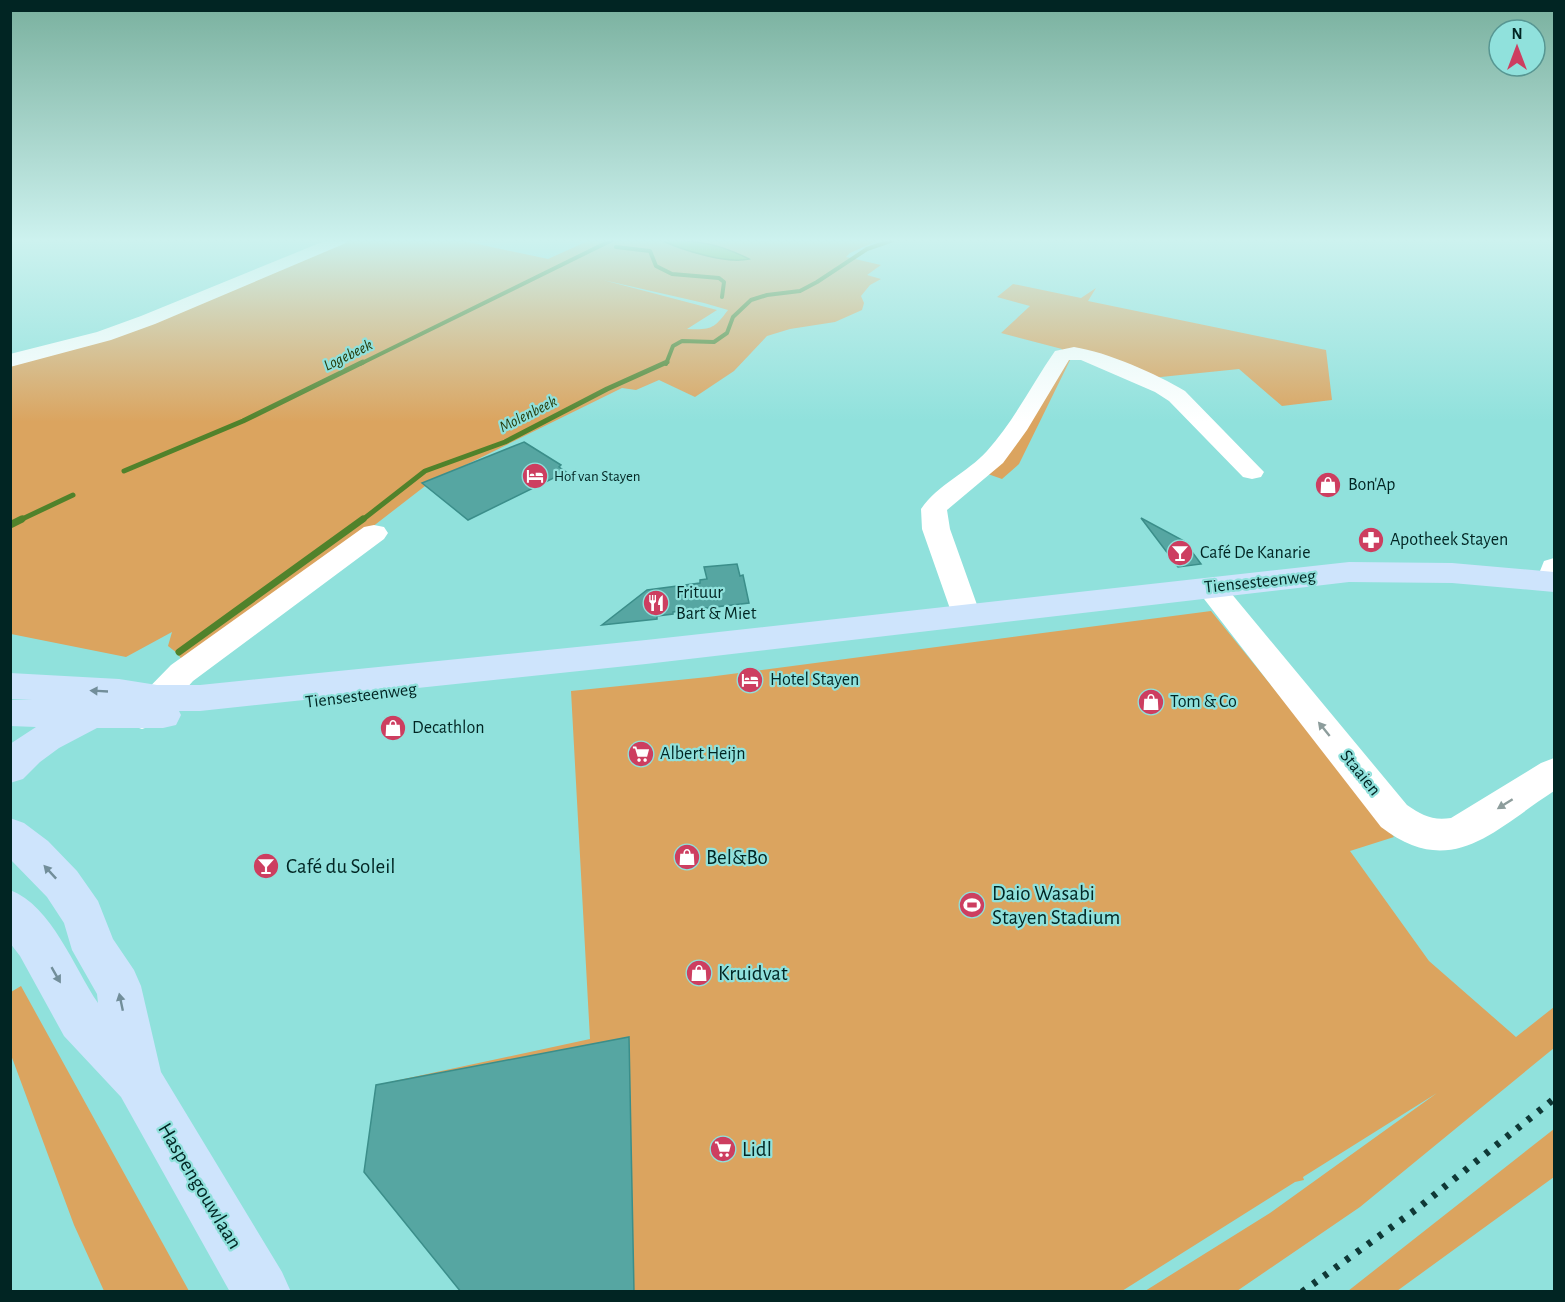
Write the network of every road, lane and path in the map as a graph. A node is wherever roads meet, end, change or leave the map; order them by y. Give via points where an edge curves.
1 (194, 301) edge
2 (10, 361) edge
3 (1252, 472) dead end
4 (374, 533) dead end
5 (1554, 582) edge
6 (1211, 588) junction
7 (966, 616) junction
8 (10, 686) edge
9 (150, 707) junction
10 (10, 712) edge
11 (93, 714) junction
12 (10, 768) edge
13 (1554, 773) edge
14 (10, 835) edge
15 (19, 932) edge
16 (138, 1080) junction
17 (262, 1292) edge

1 - 2 street via 96,338
3 - 7 street via 1163,387 1086,355 1062,356 989,462 949,492 934,509 936,529
4 - 9 street via 182,673
5 - 6 main road, Tiensesteenweg via 1478,573 1386,570
6 - 7 main road, Tiensesteenweg
13 -> 6 street, Staaien via 1462,831 1447,837 1413,830 1394,816
7 - 9 main road, Tiensesteenweg via 577,660 506,678 231,712
9 -> 8 main road, Tiensesteenweg via 119,692
9 - 11 main road, Tiensesteenweg
10 - 11 main road, Tiensesteenweg
11 - 12 main road via 45,738
16 -> 14 main road, Haspengouwlaan via 118,986 94,950 83,915 62,884
15 -> 16 main road, Haspengouwlaan via 81,1019
16 - 17 main road, Haspengouwlaan

